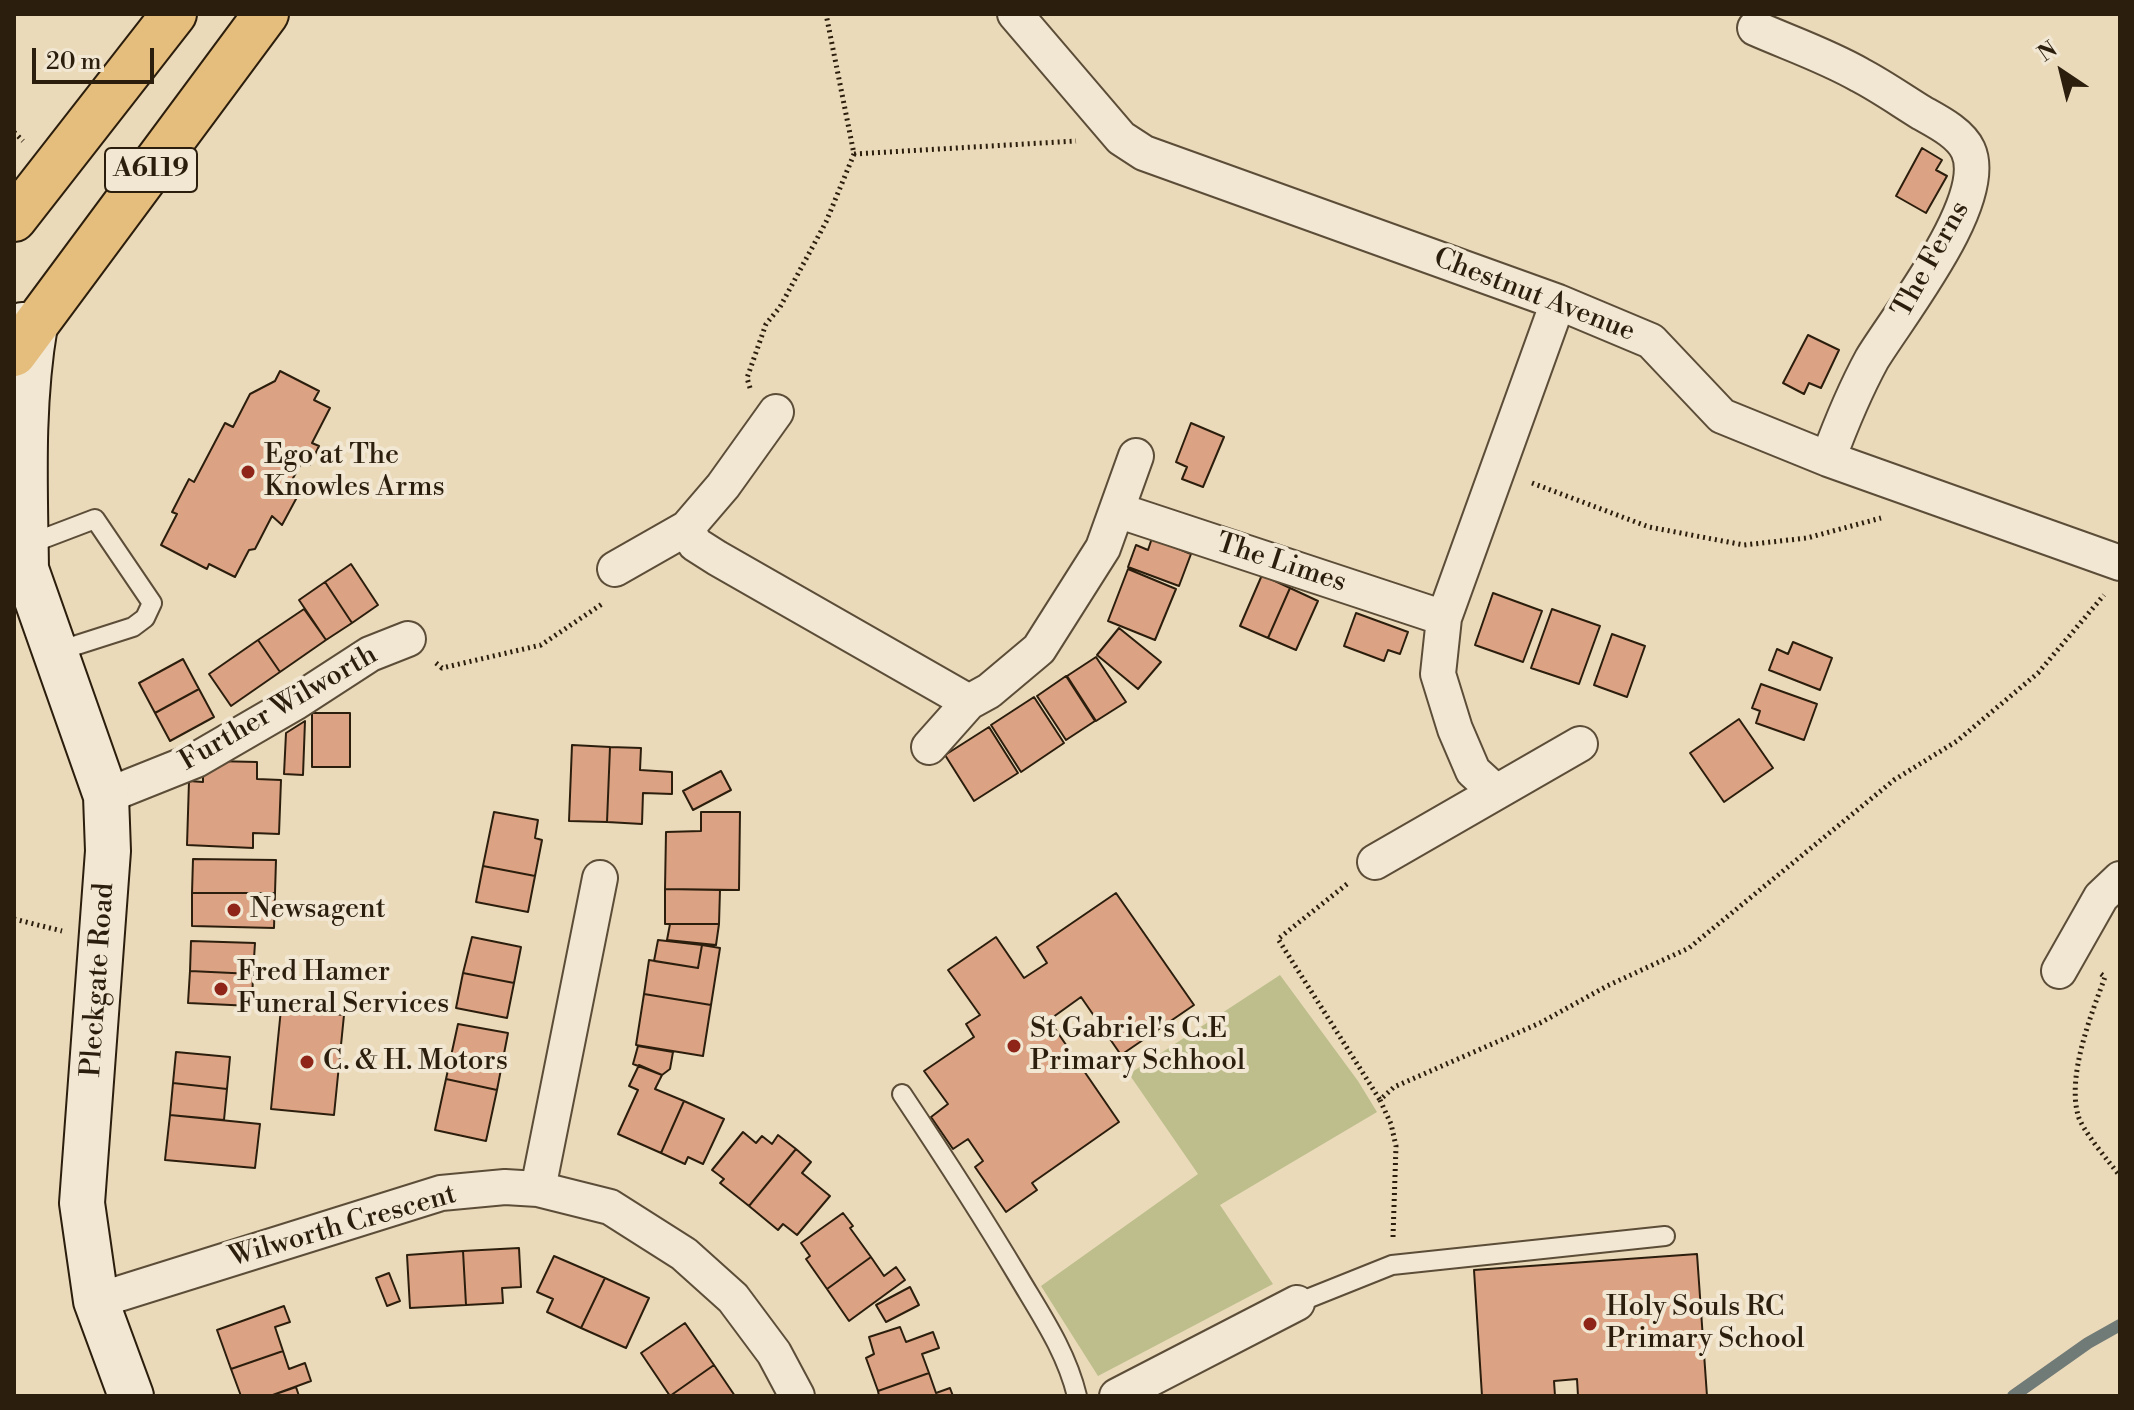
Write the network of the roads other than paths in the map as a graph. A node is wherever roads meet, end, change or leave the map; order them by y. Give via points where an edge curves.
1 (174, 14) edge
2 (266, 14) edge
3 (1015, 14) edge
4 (1755, 28) dead end
5 (14, 219) edge
6 (1558, 302) junction
7 (21, 334) edge
8 (776, 412) road end
9 (1136, 456) dead end
10 (1828, 459) junction
11 (1117, 510) junction
12 (687, 528) junction
13 (19, 556) edge
14 (619, 566) road end
15 (2115, 576) edge
16 (1444, 618) junction
17 (408, 639) road end
18 (54, 652) junction
19 (969, 702) junction
20 (1580, 744) dead end
21 (929, 747) dead end
22 (1496, 792) junction
23 (106, 796) junction
24 (1375, 862) road end
25 (600, 878) dead end
26 (2120, 879) edge
27 (2065, 961) road end
28 (902, 1094) dead end
29 (538, 1189) junction
30 (1665, 1236) dead end
31 (96, 1301) junction
32 (1297, 1303) joint
33 (131, 1396) edge
34 (797, 1396) edge
35 (1077, 1396) edge
36 (1117, 1396) edge

1 - 5 highway, A6119
2 - 7 highway, A6119
3 - 6 street, Chestnut Avenue via 1121,138 1144,153
4 - 10 street, The Ferns via 1859,74 1929,117 1957,136 1973,167 1969,196 1847,405
6 - 10 street, Chestnut Avenue via 1651,341 1722,416
6 - 16 street
7 - 13 main road, Pleckgate Road via 26,386
8 - 12 street
9 - 11 street
10 - 15 street, Chestnut Avenue via 1916,490
11 - 16 street, The Limes
11 - 19 street via 1103,548 1039,649
12 - 14 street
12 - 19 street via 695,544 717,558
13 - 18 main road, Pleckgate Road
13 - 18 lane via 95,519 152,603 133,627
16 - 22 street via 1438,674 1473,771
17 - 23 street, Further Wilworth via 370,654 196,760
18 - 23 main road, Pleckgate Road
19 - 21 street
20 - 22 street
22 - 24 street
23 - 31 main road, Pleckgate Road via 108,851 82,1203
25 - 29 street
26 - 27 street via 2101,897
28 - 35 lane via 1033,1301 1069,1364
29 - 31 street, Wilworth Crescent via 441,1193
29 - 34 street, Wilworth Crescent via 610,1207 684,1254 733,1298 774,1353
30 - 32 lane via 1392,1265
31 - 33 main road, Pleckgate Road
32 - 36 street

